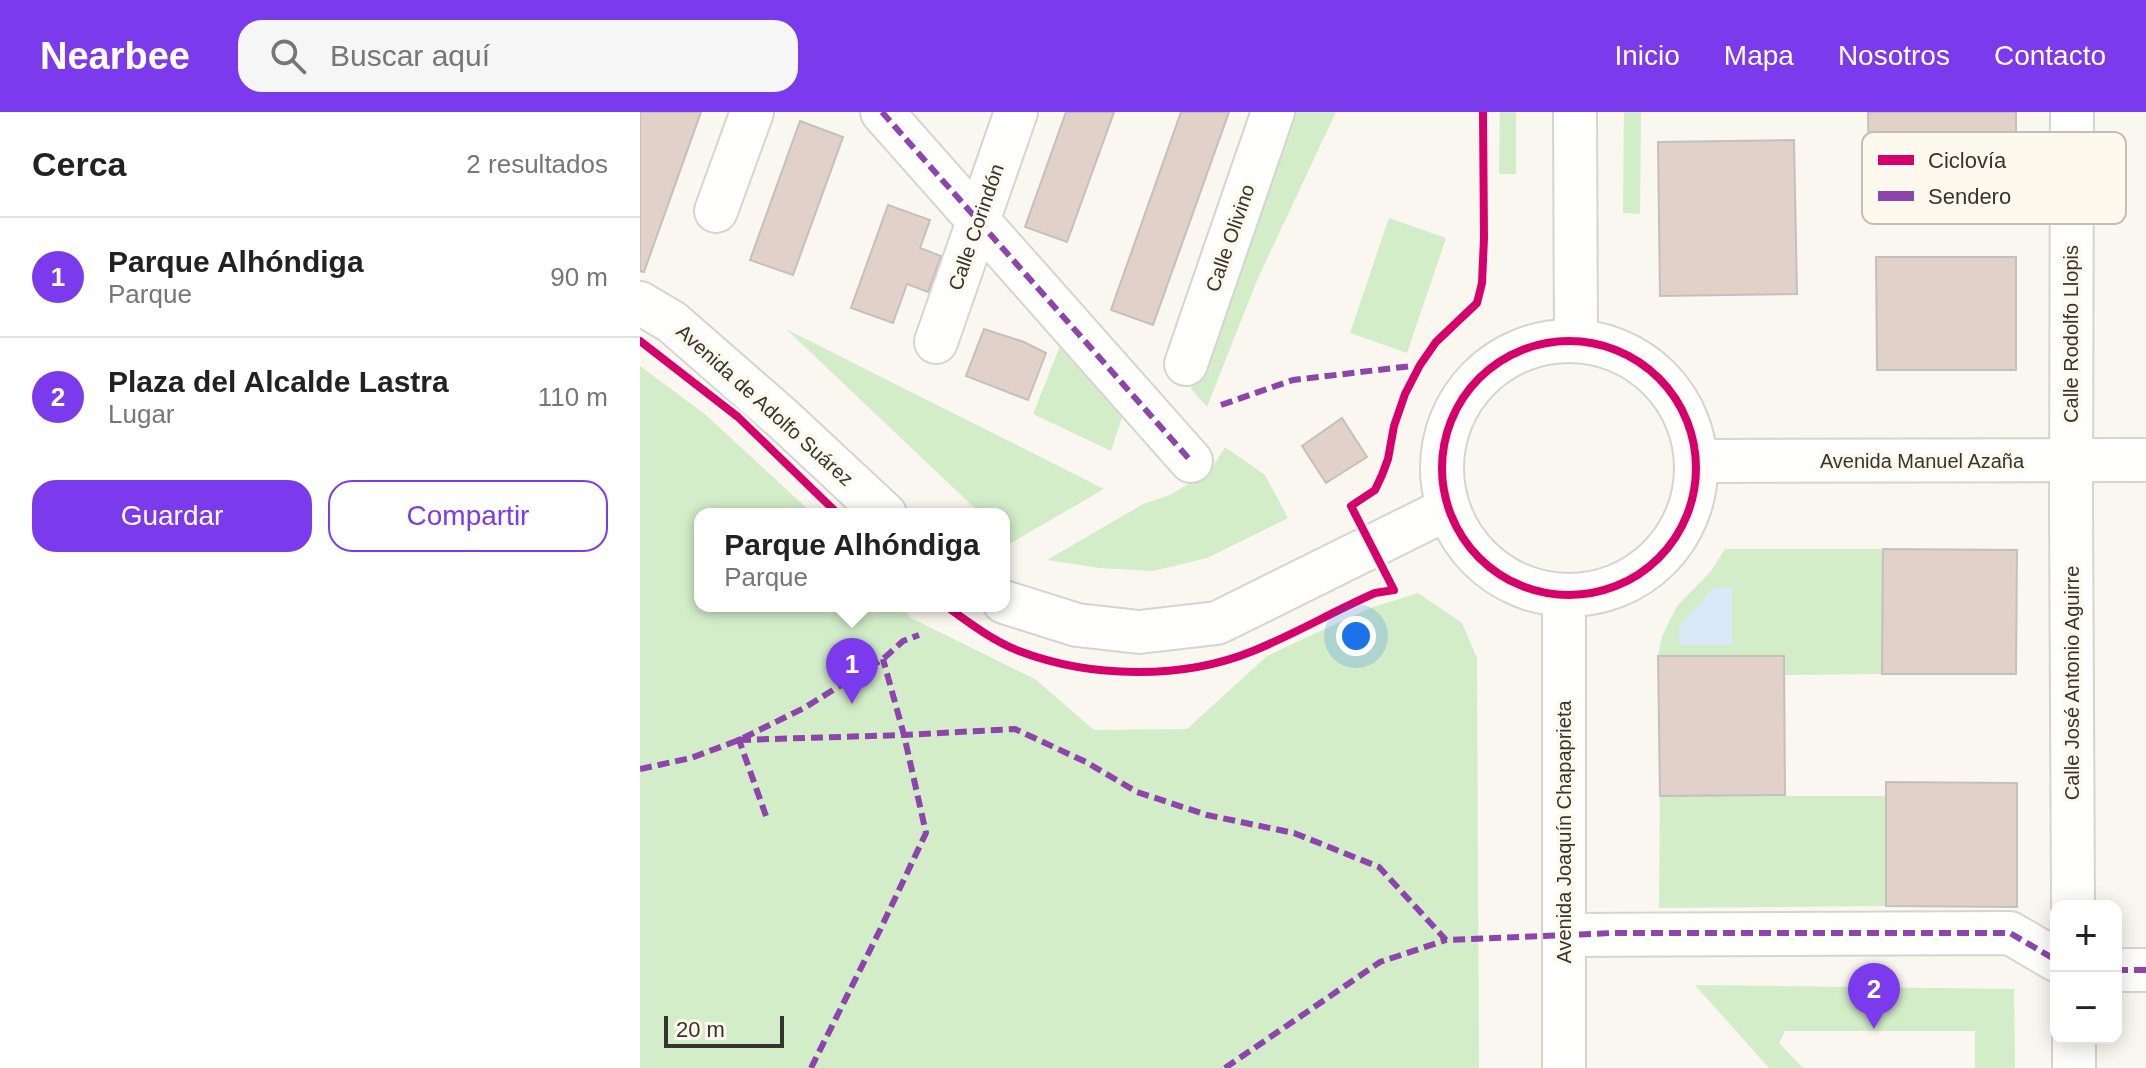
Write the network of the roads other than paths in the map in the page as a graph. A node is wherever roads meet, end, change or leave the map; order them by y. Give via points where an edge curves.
1 (752, 112) edge
2 (882, 112) edge
3 (1016, 112) edge
4 (1273, 112) edge
5 (1575, 112) edge
6 (2072, 112) edge
7 (2072, 132) edge
8 (716, 211) dead end
9 (978, 221) junction
10 (2072, 224) edge
11 (640, 303) edge
12 (1576, 341) junction
13 (936, 342) dead end
14 (1186, 364) dead end
15 (2071, 460) junction
16 (2146, 460) edge
17 (1191, 461) dead end
18 (1699, 461) junction
19 (879, 508) edge
20 (1447, 509) junction
21 (1564, 597) junction
22 (1010, 604) edge
23 (2073, 900) edge
24 (1564, 935) junction
25 (2050, 956) edge
26 (2122, 970) edge
27 (2146, 970) edge
28 (2074, 1044) edge
29 (1564, 1068) edge
30 (2074, 1068) edge

1 - 8 street
2 - 9 street
3 - 9 street, Calle Corindón
4 - 14 street, Calle Olivino
5 - 12 street
6 - 7 street, Calle Rodolfo Llopis
9 - 13 street, Calle Corindón
9 - 17 street
10 - 15 street, Calle Rodolfo Llopis
11 - 19 street, Avenida de Adolfo Suárez via 672,322
12 - 18 street via 1612,348 1644,365 1671,391 1688,422
12 - 20 street via 1535,345 1497,362 1467,391 1447,427 1440,468
15 - 16 street, Avenida Manuel Azaña
15 - 18 street, Avenida Manuel Azaña
15 - 23 street, Calle José Antonio Aguirre
18 - 21 street via 1693,499 1676,538 1648,569 1611,589
20 - 21 street via 1466,544 1494,572 1530,590
20 - 22 street via 1217,623 1139,632 1077,625
21 - 24 street, Avenida Joaquín Chapaprieta
24 - 25 street via 2010,933
24 - 29 street, Avenida Joaquín Chapaprieta
26 - 27 street
28 - 30 street

